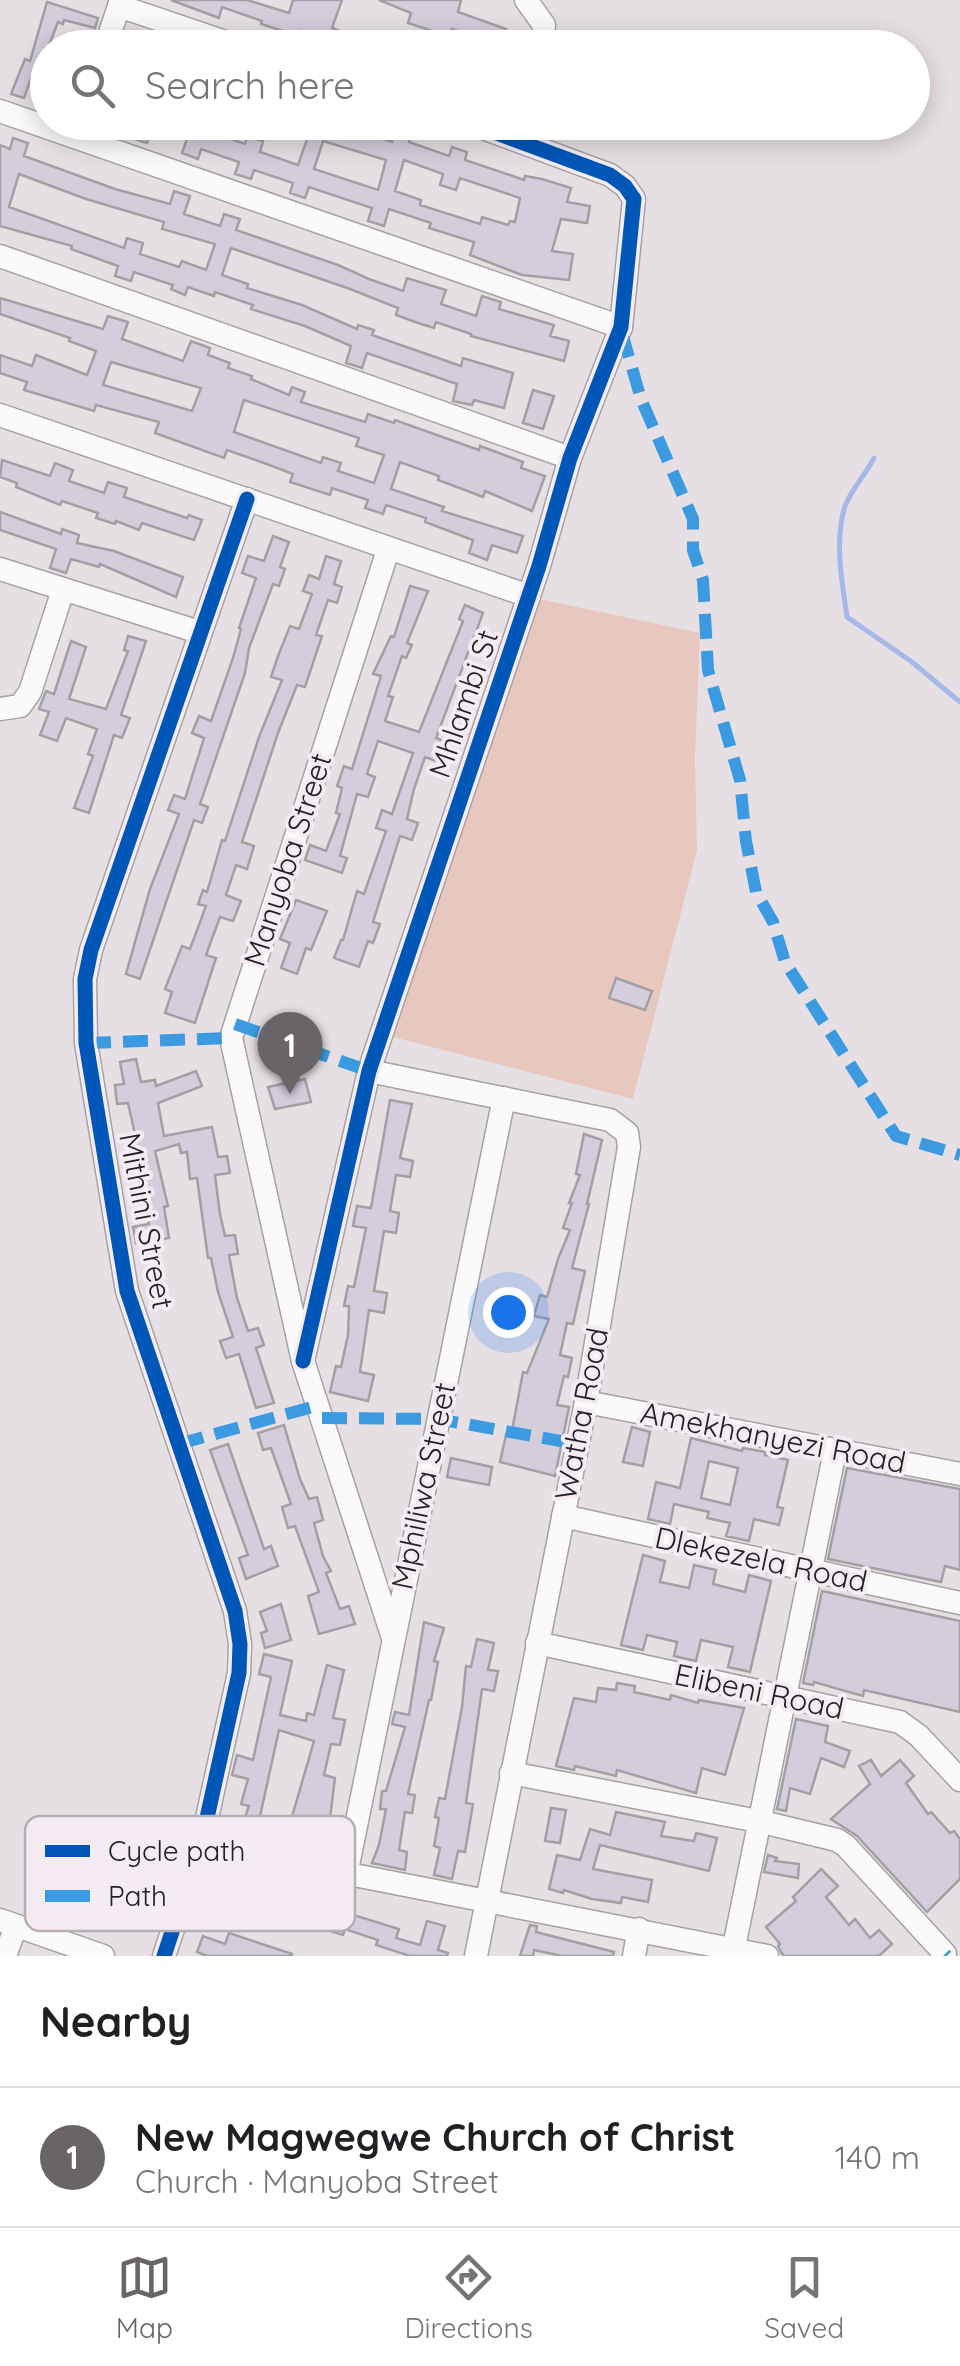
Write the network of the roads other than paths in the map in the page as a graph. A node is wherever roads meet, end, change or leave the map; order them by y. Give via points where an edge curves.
1 (526, 0) edge
2 (120, 3) edge
3 (112, 30) edge
4 (194, 30) edge
5 (544, 30) edge
6 (0, 111) edge
7 (30, 118) edge
8 (106, 140) edge
9 (536, 140) edge
10 (0, 256) edge
11 (621, 327) junction
12 (0, 415) edge
13 (570, 458) junction
14 (247, 498) junction
15 (388, 550) junction
16 (0, 569) edge
17 (63, 590) junction
18 (529, 596) junction
19 (199, 632) junction
20 (0, 709) edge
21 (368, 1070) junction
22 (504, 1098) junction
23 (303, 1361) junction
24 (586, 1402) junction
25 (834, 1451) junction
26 (960, 1474) edge
27 (563, 1516) junction
28 (809, 1572) junction
29 (960, 1602) edge
30 (392, 1636) junction
31 (537, 1643) junction
32 (784, 1699) junction
33 (511, 1773) junction
34 (960, 1780) edge
35 (207, 1816) edge
36 (758, 1821) junction
37 (355, 1828) edge
38 (355, 1877) edge
39 (487, 1901) junction
40 (8, 1923) edge
41 (640, 1929) junction
42 (31, 1931) edge
43 (172, 1931) edge
44 (734, 1948) junction
45 (5, 1956) edge
46 (102, 1956) edge
47 (164, 1956) edge
48 (476, 1956) edge
49 (634, 1956) edge
50 (768, 1956) edge
51 (942, 1956) edge

1 - 5 street
2 - 3 street
2 - 4 street
6 - 7 street
8 - 11 street
9 - 11 street, Mhlambi St via 610,175 634,199
10 - 13 street
11 - 13 street, Mhlambi St
12 - 14 street
13 - 18 street, Mhlambi St
14 - 15 street
14 - 19 street, Mithini Street
15 - 18 street
15 - 23 street, Manyoba Street via 231,1038
16 - 17 street
17 - 19 street
17 - 20 street via 30,692 20,706
18 - 21 street, Mhlambi St
19 - 35 street, Mithini Street via 90,950 84,1001 127,1291 235,1611 240,1644
21 - 22 street, Watha Road
21 - 23 street, Mhlambi St
22 - 24 street, Watha Road via 610,1120 626,1133 629,1147
22 - 30 street, Mphiliwa Street
23 - 30 street, Manyoba Street
24 - 25 street, Amekhanyezi Road
24 - 27 street, Watha Road
25 - 26 street, Amekhanyezi Road
25 - 28 street
27 - 28 street, Dlekezela Road
27 - 31 street, Watha Road
28 - 29 street, Dlekezela Road
28 - 32 street
30 - 37 street, Mphiliwa Street
31 - 32 street, Elibeni Road
31 - 33 street, Watha Road
32 - 34 street, Elibeni Road via 900,1722
32 - 36 street
33 - 36 street
33 - 39 street, Watha Road
36 - 44 street
36 - 51 street via 846,1846
38 - 39 street
39 - 41 street
39 - 48 street, Watha Road
40 - 45 street
41 - 44 street
41 - 49 street
42 - 46 street
43 - 47 street, Mithini Street
44 - 50 street

